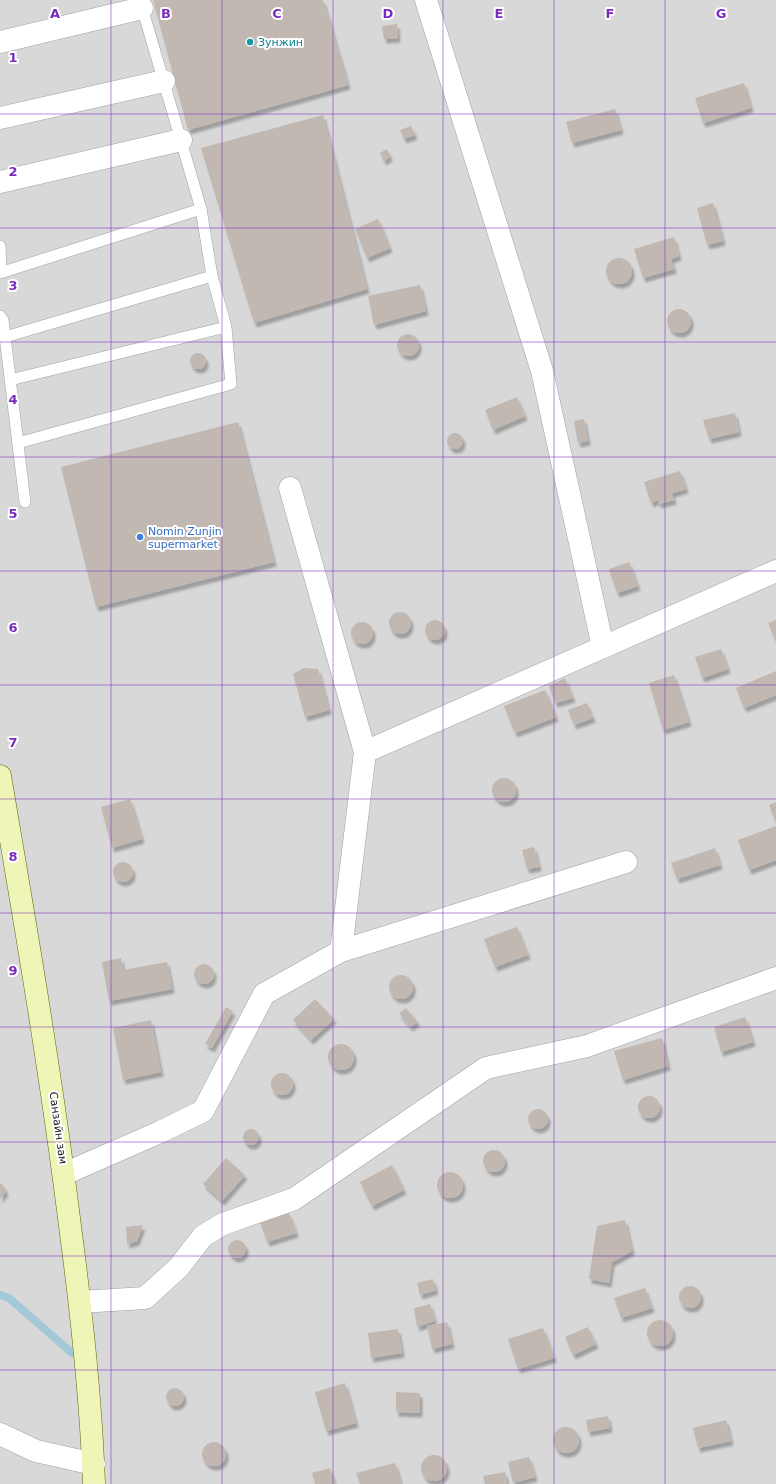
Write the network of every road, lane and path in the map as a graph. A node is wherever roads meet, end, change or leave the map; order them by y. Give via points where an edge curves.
1 (426, 0) edge
2 (141, 4) edge
3 (0, 42) edge
4 (164, 81) junction
5 (0, 118) edge
6 (181, 140) junction
7 (0, 182) edge
8 (201, 209) junction
9 (0, 246) edge
10 (0, 272) edge
11 (212, 276) junction
12 (0, 316) edge
13 (226, 327) junction
14 (5, 337) junction
15 (10, 380) junction
16 (18, 443) junction
17 (290, 488) dead end
18 (25, 502) dead end
19 (776, 571) edge
20 (603, 647) junction
21 (365, 752) junction
22 (0, 776) edge
23 (626, 862) dead end
24 (341, 951) junction
25 (776, 978) edge
26 (64, 1174) junction
27 (80, 1302) junction
28 (0, 1434) edge
29 (94, 1474) edge

1 - 20 street via 542,370
2 - 3 street
2 - 4 lane
4 - 5 street
4 - 6 lane
6 - 7 street
6 - 8 lane
8 - 10 lane
8 - 11 lane
9 - 10 lane
11 - 13 lane
11 - 14 lane
12 - 14 lane
13 - 15 lane
13 - 16 lane via 231,384
14 - 15 lane
15 - 16 lane
16 - 18 lane
17 - 21 street
19 - 20 street
20 - 21 street
21 - 24 street
22 - 26 main road, Санзайн зам via 47,1053
23 - 24 street
24 - 26 street via 264,994 203,1110
25 - 27 street via 587,1046 486,1068 294,1199 223,1224 203,1236 179,1267 145,1298
26 - 27 main road, Санзайн зам
27 - 29 main road, Санзайн зам
28 - 29 street

